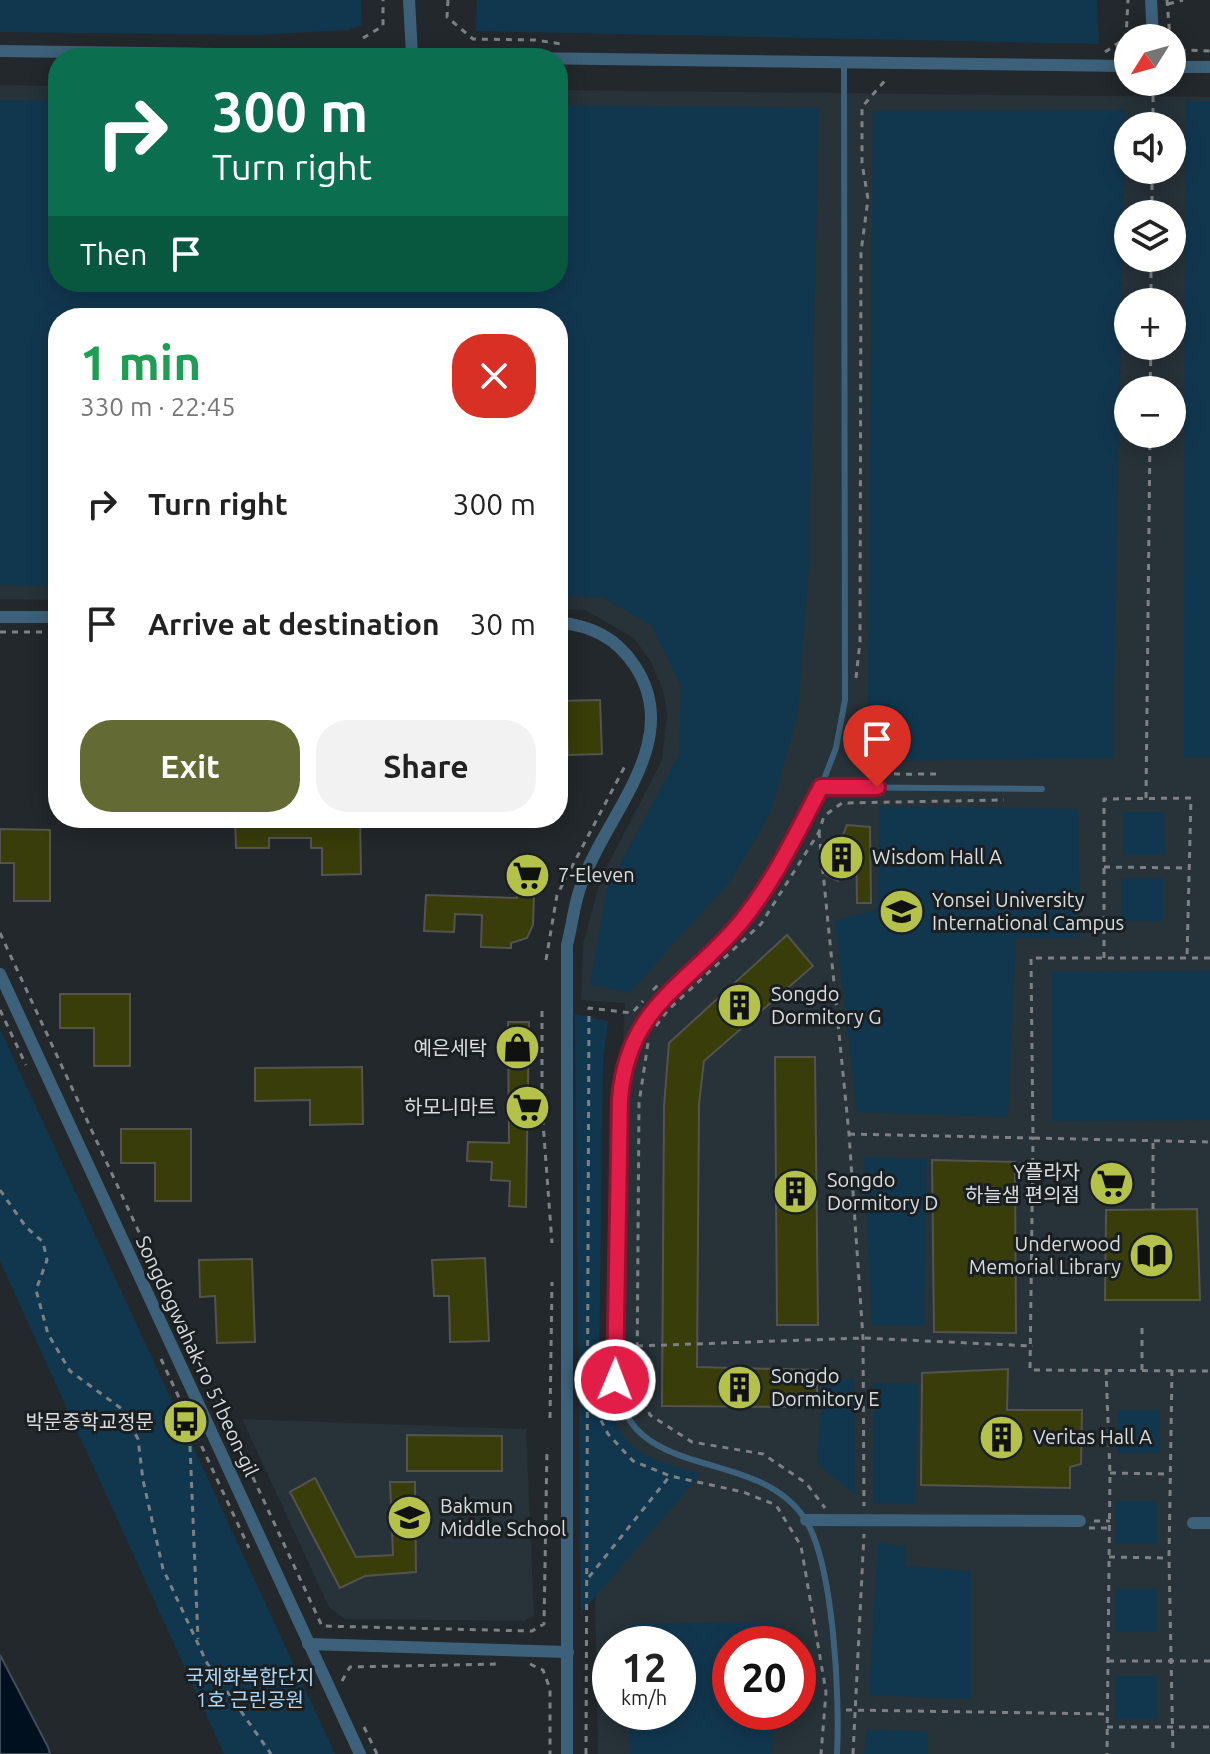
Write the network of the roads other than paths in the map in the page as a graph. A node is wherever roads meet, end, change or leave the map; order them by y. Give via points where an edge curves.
1 (409, 0) edge
2 (1151, 0) edge
3 (1152, 24) edge
4 (412, 48) edge
5 (0, 51) edge
6 (48, 51) edge
7 (568, 58) edge
8 (844, 63) junction
9 (1114, 66) edge
10 (1186, 67) edge
11 (1210, 67) edge
12 (0, 617) edge
13 (48, 617) edge
14 (568, 624) edge
15 (821, 787) junction
16 (1042, 789) dead end
17 (0, 974) edge
18 (806, 1520) junction
19 (1080, 1521) road end
20 (1193, 1523) dead end
21 (1210, 1523) edge
22 (308, 1644) junction
23 (568, 1652) junction
24 (360, 1754) edge
25 (567, 1754) edge
26 (837, 1754) edge

1 - 4 street
2 - 3 street
5 - 6 street
7 - 8 street
8 - 9 street
8 - 15 lane via 845,700 836,748
10 - 11 street
12 - 13 street
14 - 23 street via 593,629 628,655 648,692 651,716 645,759 581,885 567,945
15 - 16 lane
15 - 18 lane via 775,875 740,923 653,1006 623,1067 620,1114 618,1406 644,1439 762,1482
17 - 22 street, Songdogwahak-ro 51beon-gil
18 - 19 street
18 - 26 lane via 827,1597 836,1657
20 - 21 street
22 - 23 street
22 - 24 street, Songdogwahak-ro 51beon-gil
23 - 25 street

